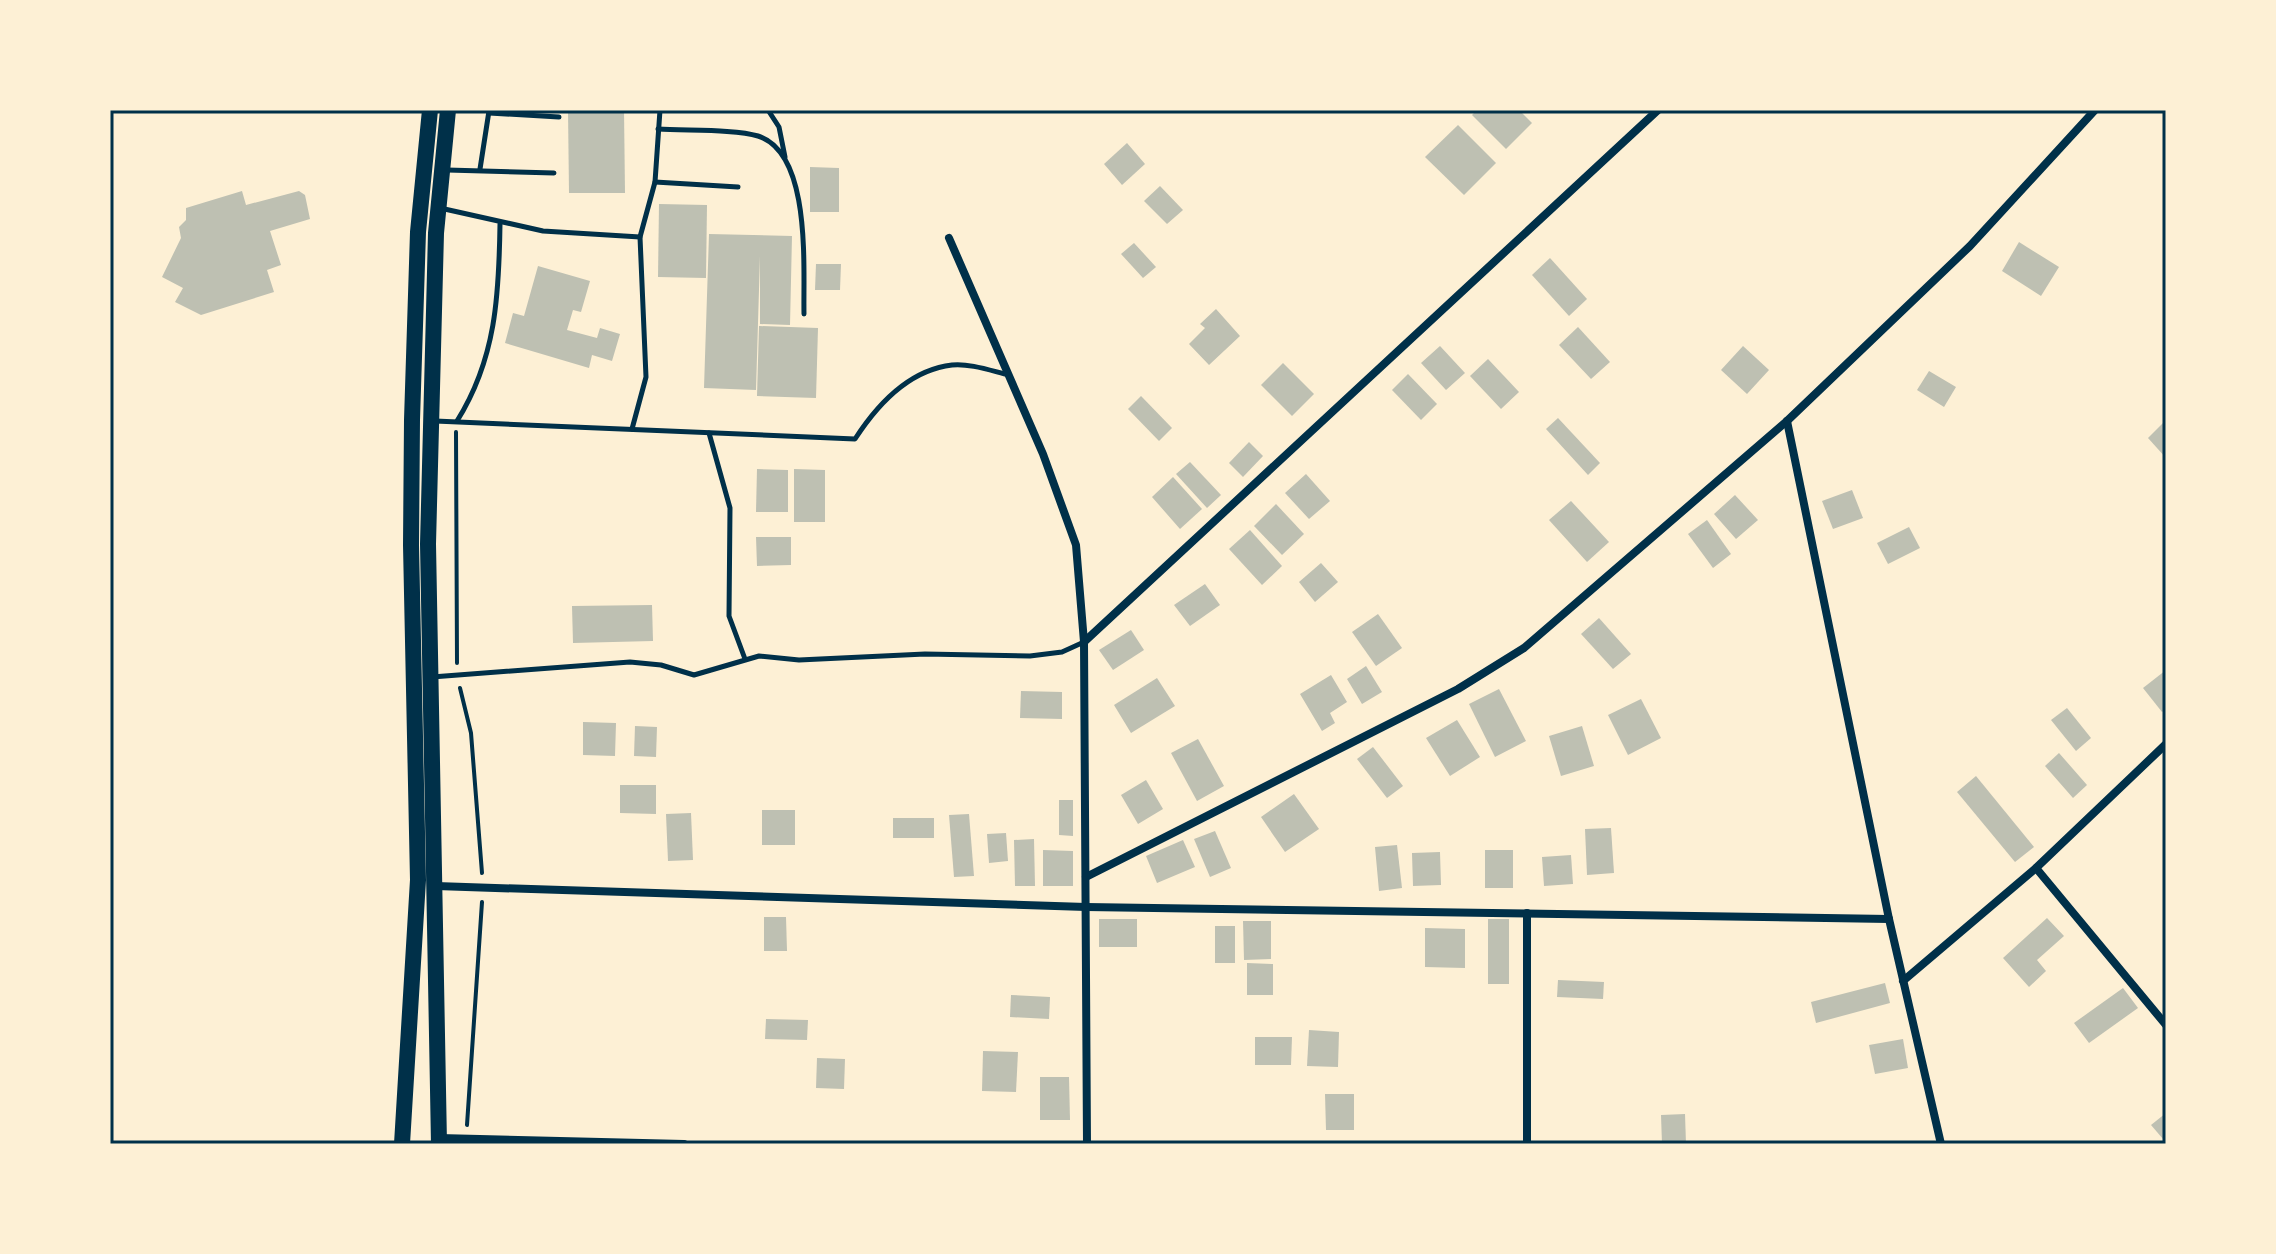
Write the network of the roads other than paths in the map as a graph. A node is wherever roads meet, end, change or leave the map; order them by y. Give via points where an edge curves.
1 (430, 110) edge
2 (448, 110) edge
3 (660, 110) edge
4 (768, 110) edge
5 (1658, 110) edge
6 (2095, 110) edge
7 (489, 112) edge
8 (559, 117) dead end
9 (658, 129) junction
10 (786, 160) junction
11 (480, 169) junction
12 (442, 170) junction
13 (554, 173) dead end
14 (655, 182) junction
15 (738, 187) dead end
16 (438, 207) junction
17 (500, 224) junction
18 (640, 237) junction
19 (949, 238) dead end
20 (804, 314) dead end
21 (1009, 375) junction
22 (430, 421) junction
23 (456, 421) junction
24 (1787, 421) junction
25 (632, 429) junction
26 (709, 433) junction
27 (1084, 642) junction
28 (745, 659) junction
29 (431, 677) junction
30 (2166, 744) edge
31 (2036, 868) junction
32 (1086, 877) junction
33 (436, 886) junction
34 (1086, 907) junction
35 (1527, 913) junction
36 (1889, 919) junction
37 (1903, 981) junction
38 (2166, 1025) edge
39 (439, 1141) edge
40 (465, 1142) edge
41 (402, 1144) edge
42 (684, 1144) edge
43 (1087, 1144) edge
44 (1527, 1144) edge
45 (1941, 1144) edge

1 - 41 main road via 418,232 412,420 418,880
2 - 12 main road
3 - 9 lane
4 - 10 lane via 779,127
5 - 27 street
6 - 24 street via 1970,246
7 - 8 lane
7 - 11 lane
9 - 10 lane via 758,136
9 - 14 lane
10 - 20 lane via 802,219
11 - 12 lane
11 - 13 lane
12 - 16 main road
14 - 15 lane
14 - 18 lane
16 - 17 lane
16 - 22 main road
17 - 18 lane
17 - 23 lane via 487,358 478,387
18 - 25 lane via 646,377
19 - 21 street
21 - 26 lane via 954,364 915,376 873,411 855,439
21 - 27 street via 1076,545
22 - 23 lane
22 - 29 main road
23 - 25 lane
24 - 32 street via 1524,648 1458,689
24 - 36 street
25 - 26 lane
26 - 28 lane via 730,508 729,616
27 - 28 lane via 1062,652 1030,656
27 - 32 street
28 - 29 lane via 694,675 630,662
29 - 33 main road
30 - 31 street
31 - 37 street
31 - 38 street
32 - 34 street
33 - 34 street
33 - 39 main road
34 - 35 street
34 - 43 street
35 - 36 street
35 - 44 street
36 - 37 street
37 - 45 street
39 - 40 street
40 - 42 street

